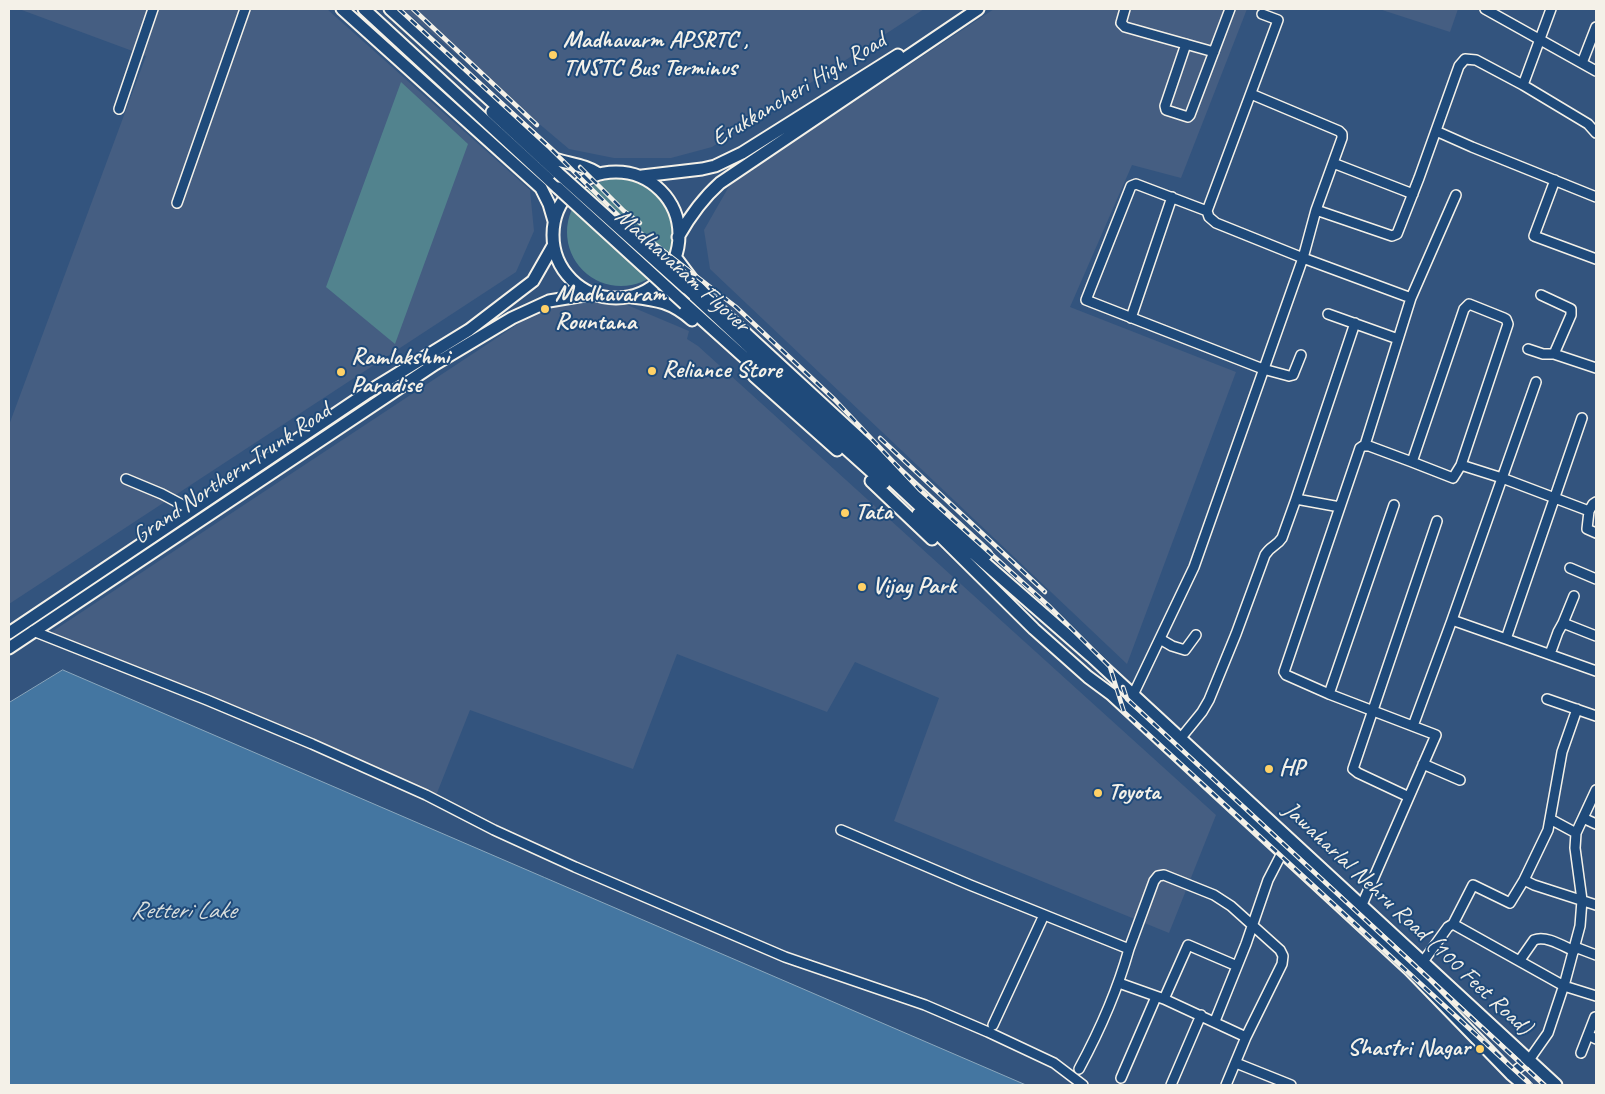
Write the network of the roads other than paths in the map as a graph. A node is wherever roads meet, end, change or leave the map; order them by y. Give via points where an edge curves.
1 (153, 9) edge
2 (245, 9) edge
3 (342, 9) edge
4 (364, 9) edge
5 (381, 9) edge
6 (390, 9) edge
7 (968, 9) edge
8 (978, 9) edge
9 (1125, 9) edge
10 (1230, 9) edge
11 (1486, 9) edge
12 (1551, 9) edge
13 (1495, 11) edge
14 (1262, 14) dead end
15 (1596, 27) edge
16 (1540, 41) junction
17 (1186, 44) junction
18 (1214, 52) junction
19 (1582, 63) junction
20 (1596, 71) edge
21 (1523, 85) junction
22 (1251, 94) junction
23 (119, 109) dead end
24 (1436, 131) junction
25 (1596, 133) edge
26 (1333, 163) junction
27 (702, 169) junction
28 (599, 174) junction
29 (642, 176) junction
30 (1555, 180) junction
31 (712, 189) junction
32 (1413, 194) junction
33 (1456, 195) dead end
34 (1172, 197) junction
35 (1596, 197) edge
36 (177, 202) dead end
37 (1316, 210) junction
38 (1207, 211) junction
39 (554, 221) junction
40 (678, 237) junction
41 (553, 246) junction
42 (676, 258) junction
43 (1303, 258) junction
44 (1596, 259) edge
45 (591, 294) junction
46 (1540, 295) dead end
47 (632, 297) junction
48 (1411, 298) junction
49 (1328, 314) dead end
50 (1131, 318) junction
51 (1355, 323) junction
52 (1398, 339) junction
53 (1528, 349) dead end
54 (1554, 354) junction
55 (1301, 355) dead end
56 (1596, 368) edge
57 (1263, 369) junction
58 (1536, 382) dead end
59 (1582, 418) dead end
60 (1365, 445) junction
61 (1412, 462) junction
62 (1461, 465) junction
63 (1502, 478) junction
64 (126, 479) dead end
65 (1554, 497) junction
66 (1296, 499) junction
67 (1596, 502) edge
68 (1394, 505) dead end
69 (1340, 507) junction
70 (192, 510) junction
71 (1589, 511) junction
72 (1437, 521) dead end
73 (1596, 533) edge
74 (1570, 568) dead end
75 (1596, 579) edge
76 (1007, 582) junction
77 (992, 588) junction
78 (1574, 596) dead end
79 (1452, 620) junction
80 (1563, 623) junction
81 (34, 631) junction
82 (9, 633) edge
83 (1196, 635) dead end
84 (1596, 636) edge
85 (1160, 639) junction
86 (1506, 639) junction
87 (9, 648) edge
88 (1550, 654) junction
89 (1596, 671) edge
90 (1329, 694) junction
91 (1133, 695) junction
92 (1547, 699) dead end
93 (1577, 709) junction
94 (1373, 710) junction
95 (1596, 716) edge
96 (1413, 726) junction
97 (1180, 739) junction
98 (1423, 764) junction
99 (1460, 780) dead end
100 (1596, 790) edge
101 (1409, 797) junction
102 (1583, 818) junction
103 (1550, 819) junction
104 (1596, 824) edge
105 (841, 830) dead end
106 (1576, 833) junction
107 (1283, 852) junction
108 (1524, 880) junction
109 (1582, 900) junction
110 (1596, 905) edge
111 (1361, 907) junction
112 (1044, 915) junction
113 (1453, 924) junction
114 (1253, 926) junction
115 (1129, 949) junction
116 (1574, 949) junction
117 (1596, 955) edge
118 (1520, 960) junction
119 (1422, 963) junction
120 (1237, 966) junction
121 (1119, 983) junction
122 (1564, 986) junction
123 (1596, 996) edge
124 (1160, 998) junction
125 (1201, 1015) junction
126 (1595, 1017) dead end
127 (1215, 1021) junction
128 (993, 1025) dead end
129 (1246, 1037) junction
130 (1592, 1037) edge
131 (1582, 1053) dead end
132 (1529, 1060) junction
133 (1236, 1063) junction
134 (1079, 1069) dead end
135 (1511, 1074) junction
136 (1121, 1078) dead end
137 (1277, 1083) edge
138 (1083, 1085) edge
139 (1170, 1085) edge
140 (1226, 1085) edge
141 (1291, 1085) edge
142 (1524, 1085) edge
143 (1556, 1085) edge

1 - 23 street
2 - 36 street
3 - 39 main road via 541,188
4 - 77 main road, Madhavaram Flyover, bridge via 904,501
5 - 76 main road, Madhavaram Flyover, bridge
6 - 28 main road via 555,159 591,168
7 - 27 main road, Erukkancheri High Road via 742,153
8 - 31 main road
9 - 17 street via 1121,23 1125,26
10 - 18 street
11 - 13 street
12 - 16 street
13 - 16 street
14 - 22 street via 1278,20
15 - 19 street
16 - 19 street
16 - 21 street
17 - 18 street
17 - 18 street via 1166,106 1169,112 1186,117 1190,115
19 - 20 street
21 - 24 street via 1476,60 1465,59 1459,66
21 - 25 street via 1588,124
22 - 26 street via 1339,131 1342,138
22 - 38 street
24 - 30 street
24 - 32 street
26 - 32 street
26 - 37 street
27 - 29 main road, Erukkancheri High Road
27 - 31 main road
28 - 29 main road via 620,171
28 - 39 main road via 583,180 570,191
29 - 40 main road via 658,186 670,201 678,219
30 - 35 street
30 - 44 street via 1534,236
31 - 40 main road via 690,214
32 - 37 street via 1399,231 1392,236
33 - 48 street
34 - 38 street
34 - 50 street
34 - 50 street via 1136,184 1131,186 1086,298 1088,302
37 - 43 street
38 - 43 street via 1216,223
39 - 41 main road
40 - 42 main road
41 - 45 main road via 560,266 573,283
41 - 70 main road via 533,281 469,330 368,392
42 - 47 main road via 650,289
42 - 76 main road via 717,307 1003,570
43 - 48 street
43 - 57 street
45 - 47 main road via 611,299
45 - 81 main road, Grand Northern Trunk Road via 549,301 512,318 436,364
46 - 54 street via 1571,309
47 - 77 main road via 663,301 684,312 896,504 982,588
48 - 52 street
49 - 51 street
50 - 57 street
51 - 52 street
51 - 66 street
52 - 60 street
53 - 54 street
54 - 56 street
55 - 57 street via 1293,376
57 - 85 street via 1194,567
58 - 63 street
59 - 65 street
60 - 61 street
60 - 69 street via 1360,448
61 - 62 street via 1453,478
61 - 62 street via 1464,309 1469,304 1506,319 1508,324
62 - 63 street
63 - 65 street
63 - 79 street
64 - 70 street
65 - 71 street
65 - 86 street
66 - 69 street
66 - 97 street via 1282,538 1265,555 1209,700
67 - 71 street
68 - 90 street
69 - 90 street via 1284,672
70 - 82 main road
71 - 73 street via 1587,528
72 - 94 street
74 - 75 street
76 - 91 main road, Jawaharlal Nehru Road (100 Feet Road)
77 - 107 main road, Jawaharlal Nehru Road (100 Feet Road)
78 - 80 street
79 - 86 street
79 - 96 street
80 - 84 street
80 - 88 street
81 - 87 main road, Grand Northern Trunk Road
81 - 138 street via 207,700 426,795 575,867 785,957 925,1004 1054,1064
83 - 85 street via 1185,650
85 - 91 street
86 - 88 street
88 - 89 street
90 - 94 street
91 - 97 main road, Jawaharlal Nehru Road (100 Feet Road)
92 - 93 street
93 - 95 street
93 - 103 street via 1562,752
94 - 96 street
94 - 101 street via 1353,769
96 - 98 street via 1436,735
97 - 111 main road, Jawaharlal Nehru Road (100 Feet Road)
98 - 99 street
98 - 101 street
100 - 102 street
101 - 111 street
102 - 104 street
102 - 106 street
103 - 106 street
103 - 108 street via 1545,839
105 - 112 street
106 - 109 street
107 - 114 street via 1268,880
107 - 135 main road, Jawaharlal Nehru Road (100 Feet Road) via 1410,970
108 - 109 street
108 - 113 street via 1510,903 1473,885
109 - 110 street
109 - 116 street
111 - 119 main road, Jawaharlal Nehru Road (100 Feet Road)
112 - 115 street
112 - 128 street
113 - 118 street
113 - 119 street
114 - 115 street via 1214,895 1164,875 1158,876
114 - 120 street
114 - 129 street via 1280,950 1282,964
115 - 121 street
116 - 117 street
116 - 118 street via 1537,938
116 - 122 street
118 - 122 street
119 - 132 main road, Jawaharlal Nehru Road (100 Feet Road)
120 - 124 street via 1188,945
120 - 127 street
121 - 124 street
121 - 134 street via 1100,1031
122 - 123 street
122 - 132 street via 1548,1033
124 - 125 street
124 - 136 street
125 - 127 street
125 - 139 street
126 - 130 street
127 - 129 street
129 - 133 street
130 - 131 street
132 - 135 street
132 - 143 main road, Jawaharlal Nehru Road (100 Feet Road)
133 - 137 street
133 - 140 street
135 - 142 main road, Jawaharlal Nehru Road (100 Feet Road)
137 - 141 street

